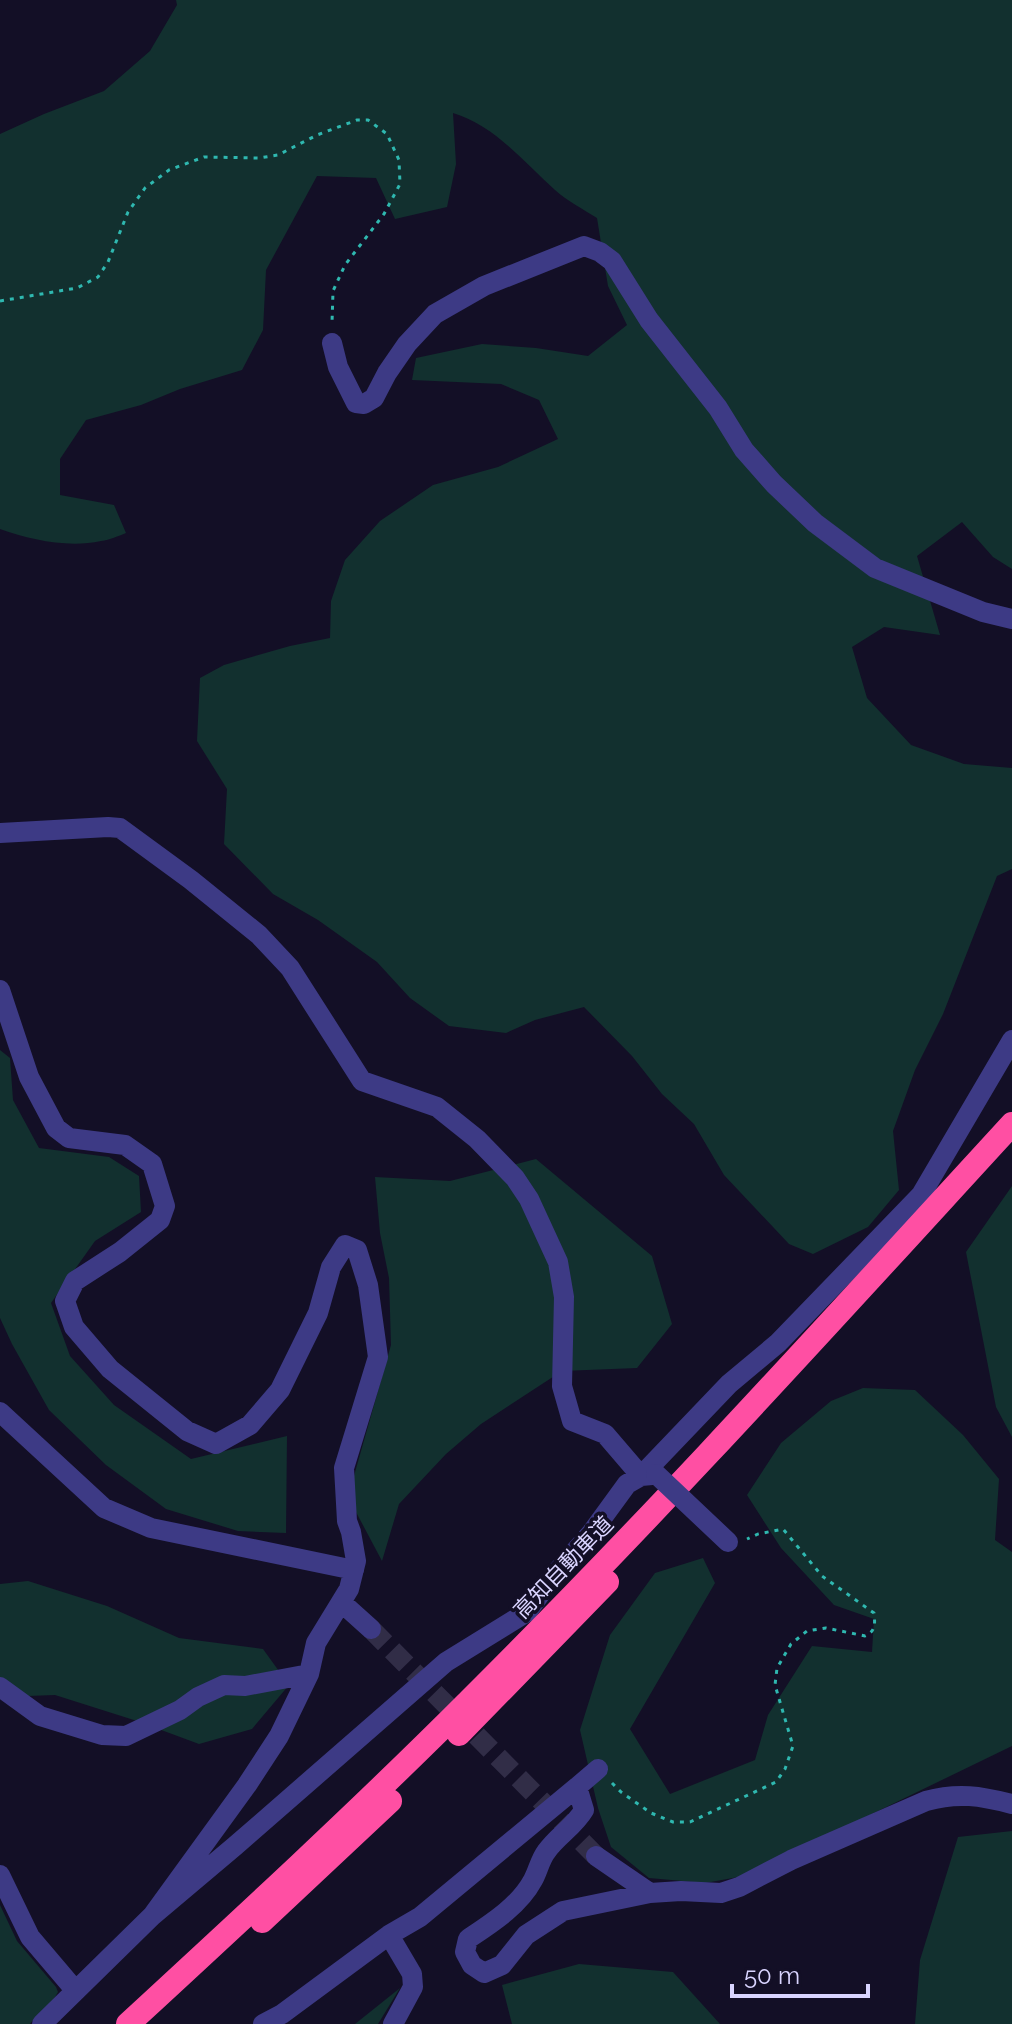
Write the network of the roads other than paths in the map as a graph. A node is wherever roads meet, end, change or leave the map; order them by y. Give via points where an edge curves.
1 (332, 343) road end
2 (1012, 619) edge
3 (0, 833) edge
4 (0, 990) edge
5 (1012, 1040) edge
6 (1012, 1124) edge
7 (1012, 1148) edge
8 (0, 1412) edge
9 (648, 1475) junction
10 (728, 1542) road end
11 (354, 1570) junction
12 (341, 1602) junction
13 (371, 1629) tunnel mouth
14 (309, 1674) junction
15 (0, 1687) edge
16 (598, 1769) road end
17 (577, 1787) junction
18 (1012, 1804) edge
19 (596, 1856) tunnel mouth
20 (0, 1875) edge
21 (650, 1893) junction
22 (152, 1916) junction
23 (389, 1935) junction
24 (75, 1990) junction
25 (42, 2024) edge
26 (128, 2024) edge
27 (150, 2024) edge
28 (263, 2024) edge
29 (393, 2024) edge

1 - 2 street via 356,403 364,404 374,398 407,344 435,314 484,286 584,246 600,252 612,261 744,450 815,523 875,568
3 - 9 street via 120,828 259,935 290,968 362,1081 437,1107 477,1139 529,1199 558,1262 564,1297 562,1386 572,1421 605,1434
4 - 11 street via 29,1077 56,1128 69,1138 125,1145 152,1164 165,1206 160,1220 75,1281 65,1301 74,1327 110,1369 187,1431 216,1444 250,1425 280,1390 318,1313 331,1267 345,1245 357,1250 368,1285 378,1357 344,1468
5 - 9 street via 921,1195 778,1343 729,1384
6 - 26 highway, 高知自動車道 via 711,1451 469,1701
7 - 27 highway, 高知自動車道 via 491,1703
8 - 11 street via 104,1508 151,1528
9 - 10 street, bridge
9 - 22 street via 627,1484 527,1612 446,1662
11 - 12 street
12 - 13 street
12 - 14 street via 316,1643
14 - 15 street via 224,1685 126,1736 102,1735 40,1716
14 - 22 street via 255,1773
16 - 17 street
17 - 21 street via 584,1810 546,1852 518,1900 468,1939 465,1952 472,1965 484,1973 502,1965 526,1935 563,1911
17 - 23 street via 420,1917
18 - 21 street via 945,1795 721,1893
19 - 21 street
20 - 24 street via 30,1937
22 - 24 street
23 - 28 street
23 - 29 street via 412,1974 413,1987
24 - 25 street

